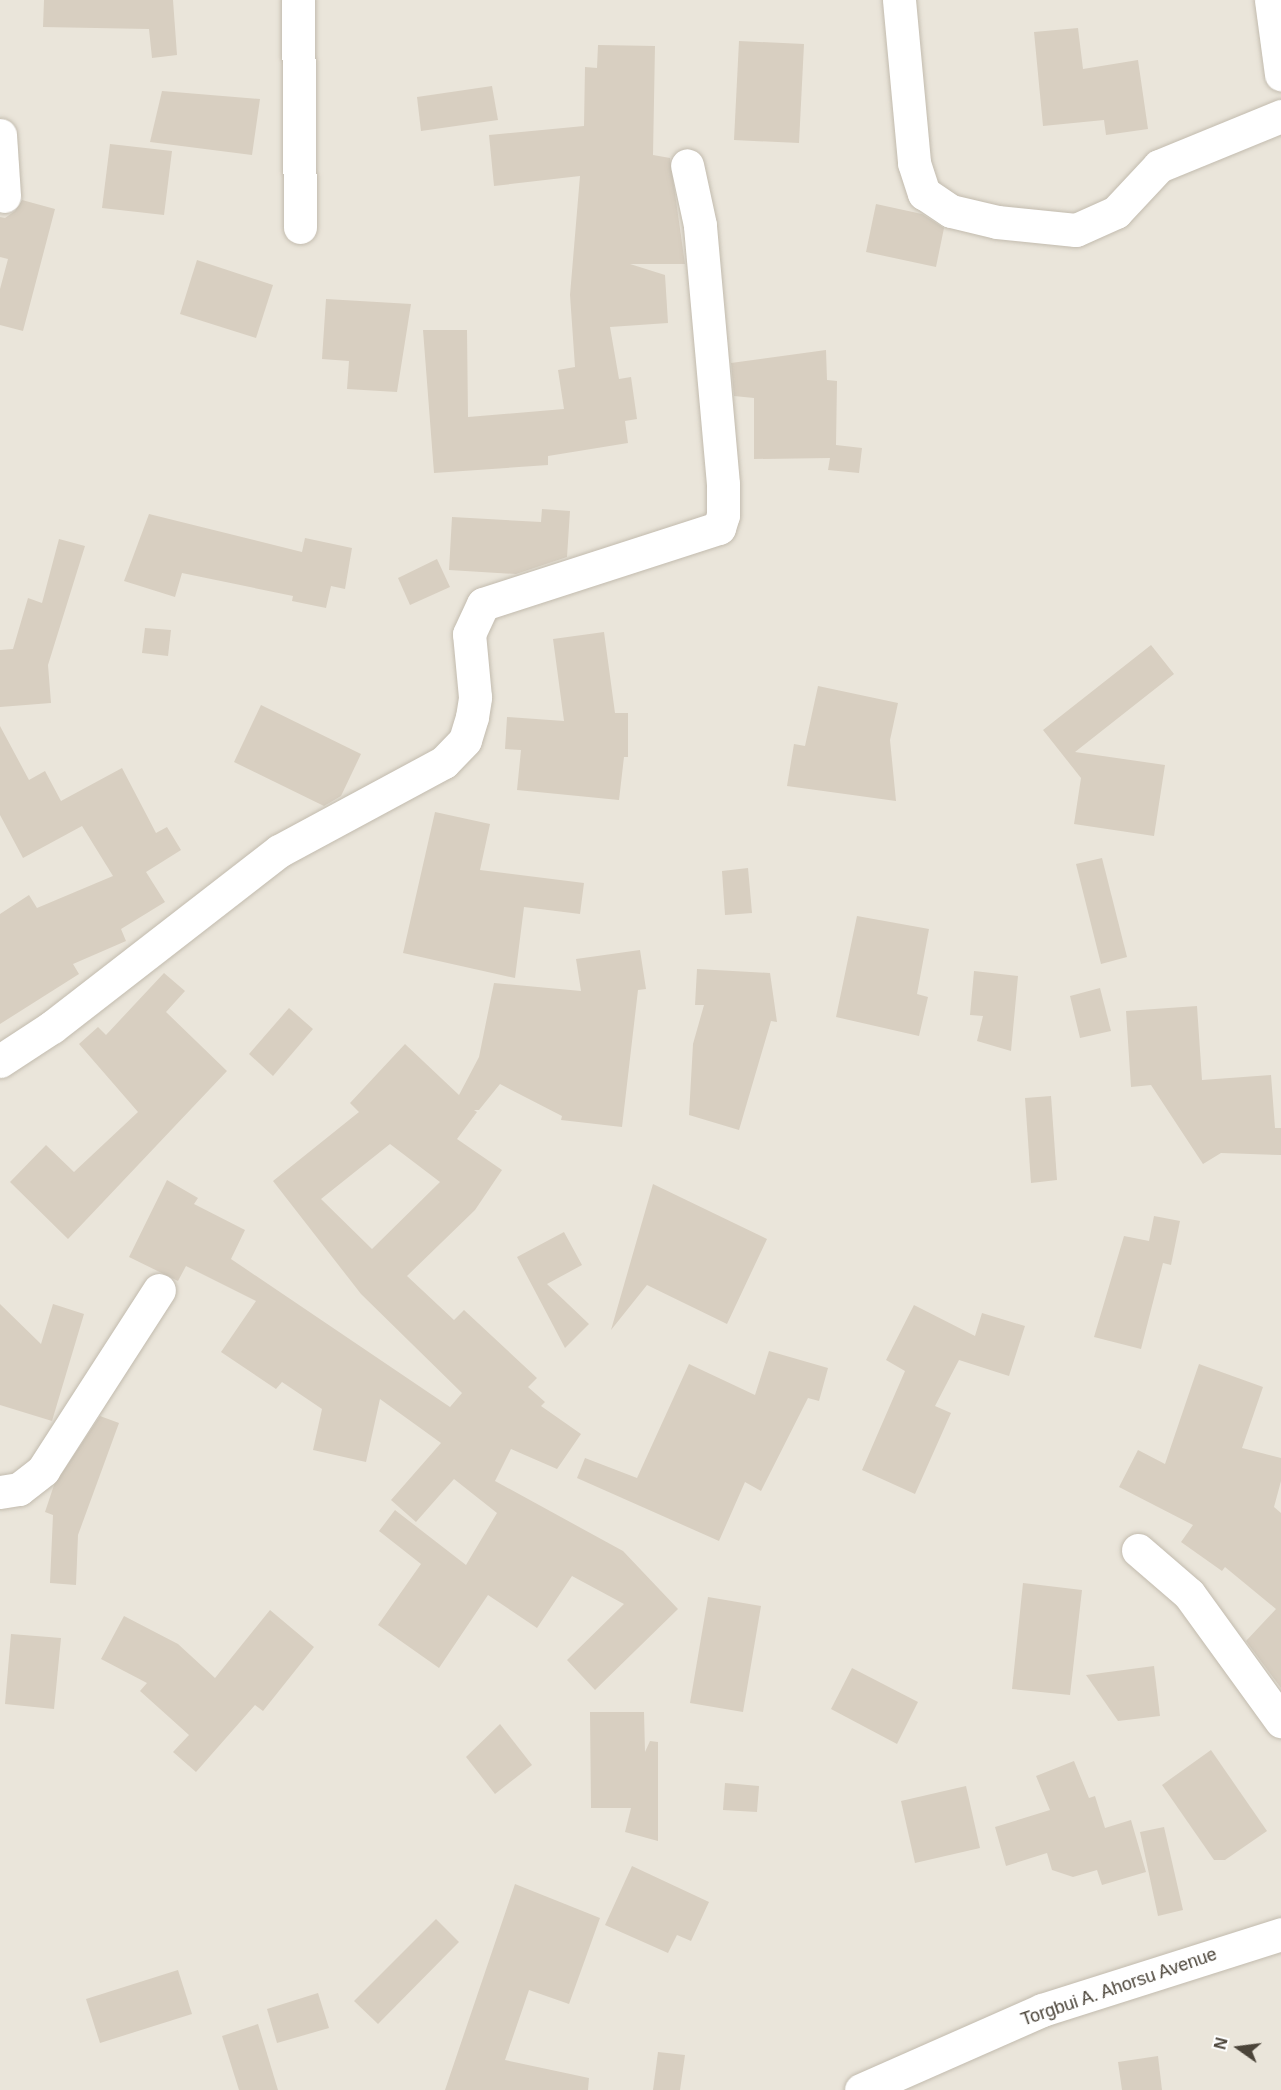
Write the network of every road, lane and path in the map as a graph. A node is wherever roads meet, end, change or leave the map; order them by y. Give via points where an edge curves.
1 (298, 0) edge
2 (899, 0) edge
3 (1270, 0) edge
4 (1281, 74) edge
5 (1281, 116) edge
6 (0, 135) edge
7 (687, 165) dead end
8 (4, 196) dead end
9 (300, 227) dead end
10 (0, 1061) edge
11 (159, 1290) dead end
12 (0, 1492) edge
13 (1138, 1550) dead end
14 (1281, 1721) edge
15 (1281, 1934) edge
16 (861, 2090) edge

1 - 9 street
2 - 5 street via 914,163 924,193 951,212 997,222 1076,230 1098,224 1116,213 1159,166
3 - 4 street
6 - 8 street
7 - 10 street via 700,225 723,484 719,528 483,604 469,634 475,697 472,717 465,740 444,762 279,851 52,1027
11 - 12 street via 43,1470 19,1489
13 - 14 street via 1189,1594
15 - 16 street, Torgbui A. Ahorsu Avenue via 1042,2010

